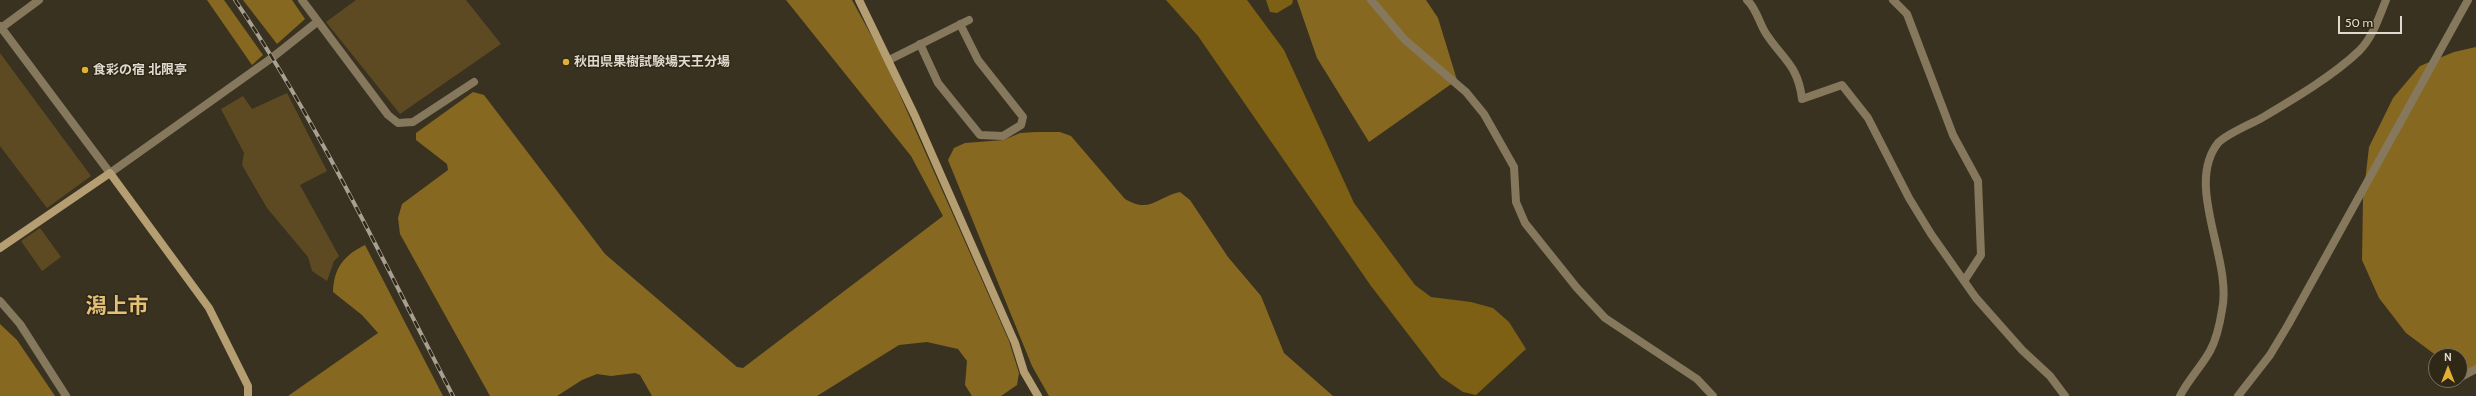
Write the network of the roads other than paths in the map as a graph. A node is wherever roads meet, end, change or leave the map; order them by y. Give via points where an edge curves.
1 (39, 0) edge
2 (302, 0) edge
3 (859, 0) edge
4 (1372, 0) edge
5 (1747, 0) edge
6 (1893, 0) edge
7 (2386, 0) edge
8 (2468, 0) edge
9 (969, 20) dead end
10 (317, 22) junction
11 (960, 24) junction
12 (0, 27) edge
13 (920, 44) junction
14 (889, 60) junction
15 (474, 82) dead end
16 (110, 173) junction
17 (0, 248) edge
18 (1964, 281) junction
19 (0, 301) edge
20 (66, 396) edge
21 (248, 396) edge
22 (1038, 396) edge
23 (1714, 396) edge
24 (2065, 396) edge
25 (2180, 396) edge
26 (2238, 396) edge

1 - 12 street
2 - 10 street
3 - 14 street
4 - 23 street via 1405,40 1466,92 1484,114 1514,167 1516,202 1525,223 1577,288 1605,318 1697,379
5 - 18 street via 1765,33 1788,59 1800,86 1802,99 1842,85 1868,118 1909,198
6 - 18 street via 1907,14 1953,135 1978,181 1981,255
7 - 25 street via 2375,28 2360,50 2331,73 2273,111 2219,142 2208,161 2207,198 2225,285 2222,310 2210,350 2189,378
8 - 26 street via 2288,325
9 - 11 street
10 - 15 street via 388,115 398,123 413,122
10 - 16 street via 273,57
11 - 13 street
11 - 13 street via 978,60 1023,117 1021,125 1003,136 980,135 938,83
12 - 16 street
13 - 14 street
14 - 22 street via 994,294 1024,372
16 - 17 street
16 - 21 street via 209,308 248,386
18 - 24 street
19 - 20 street via 20,324

